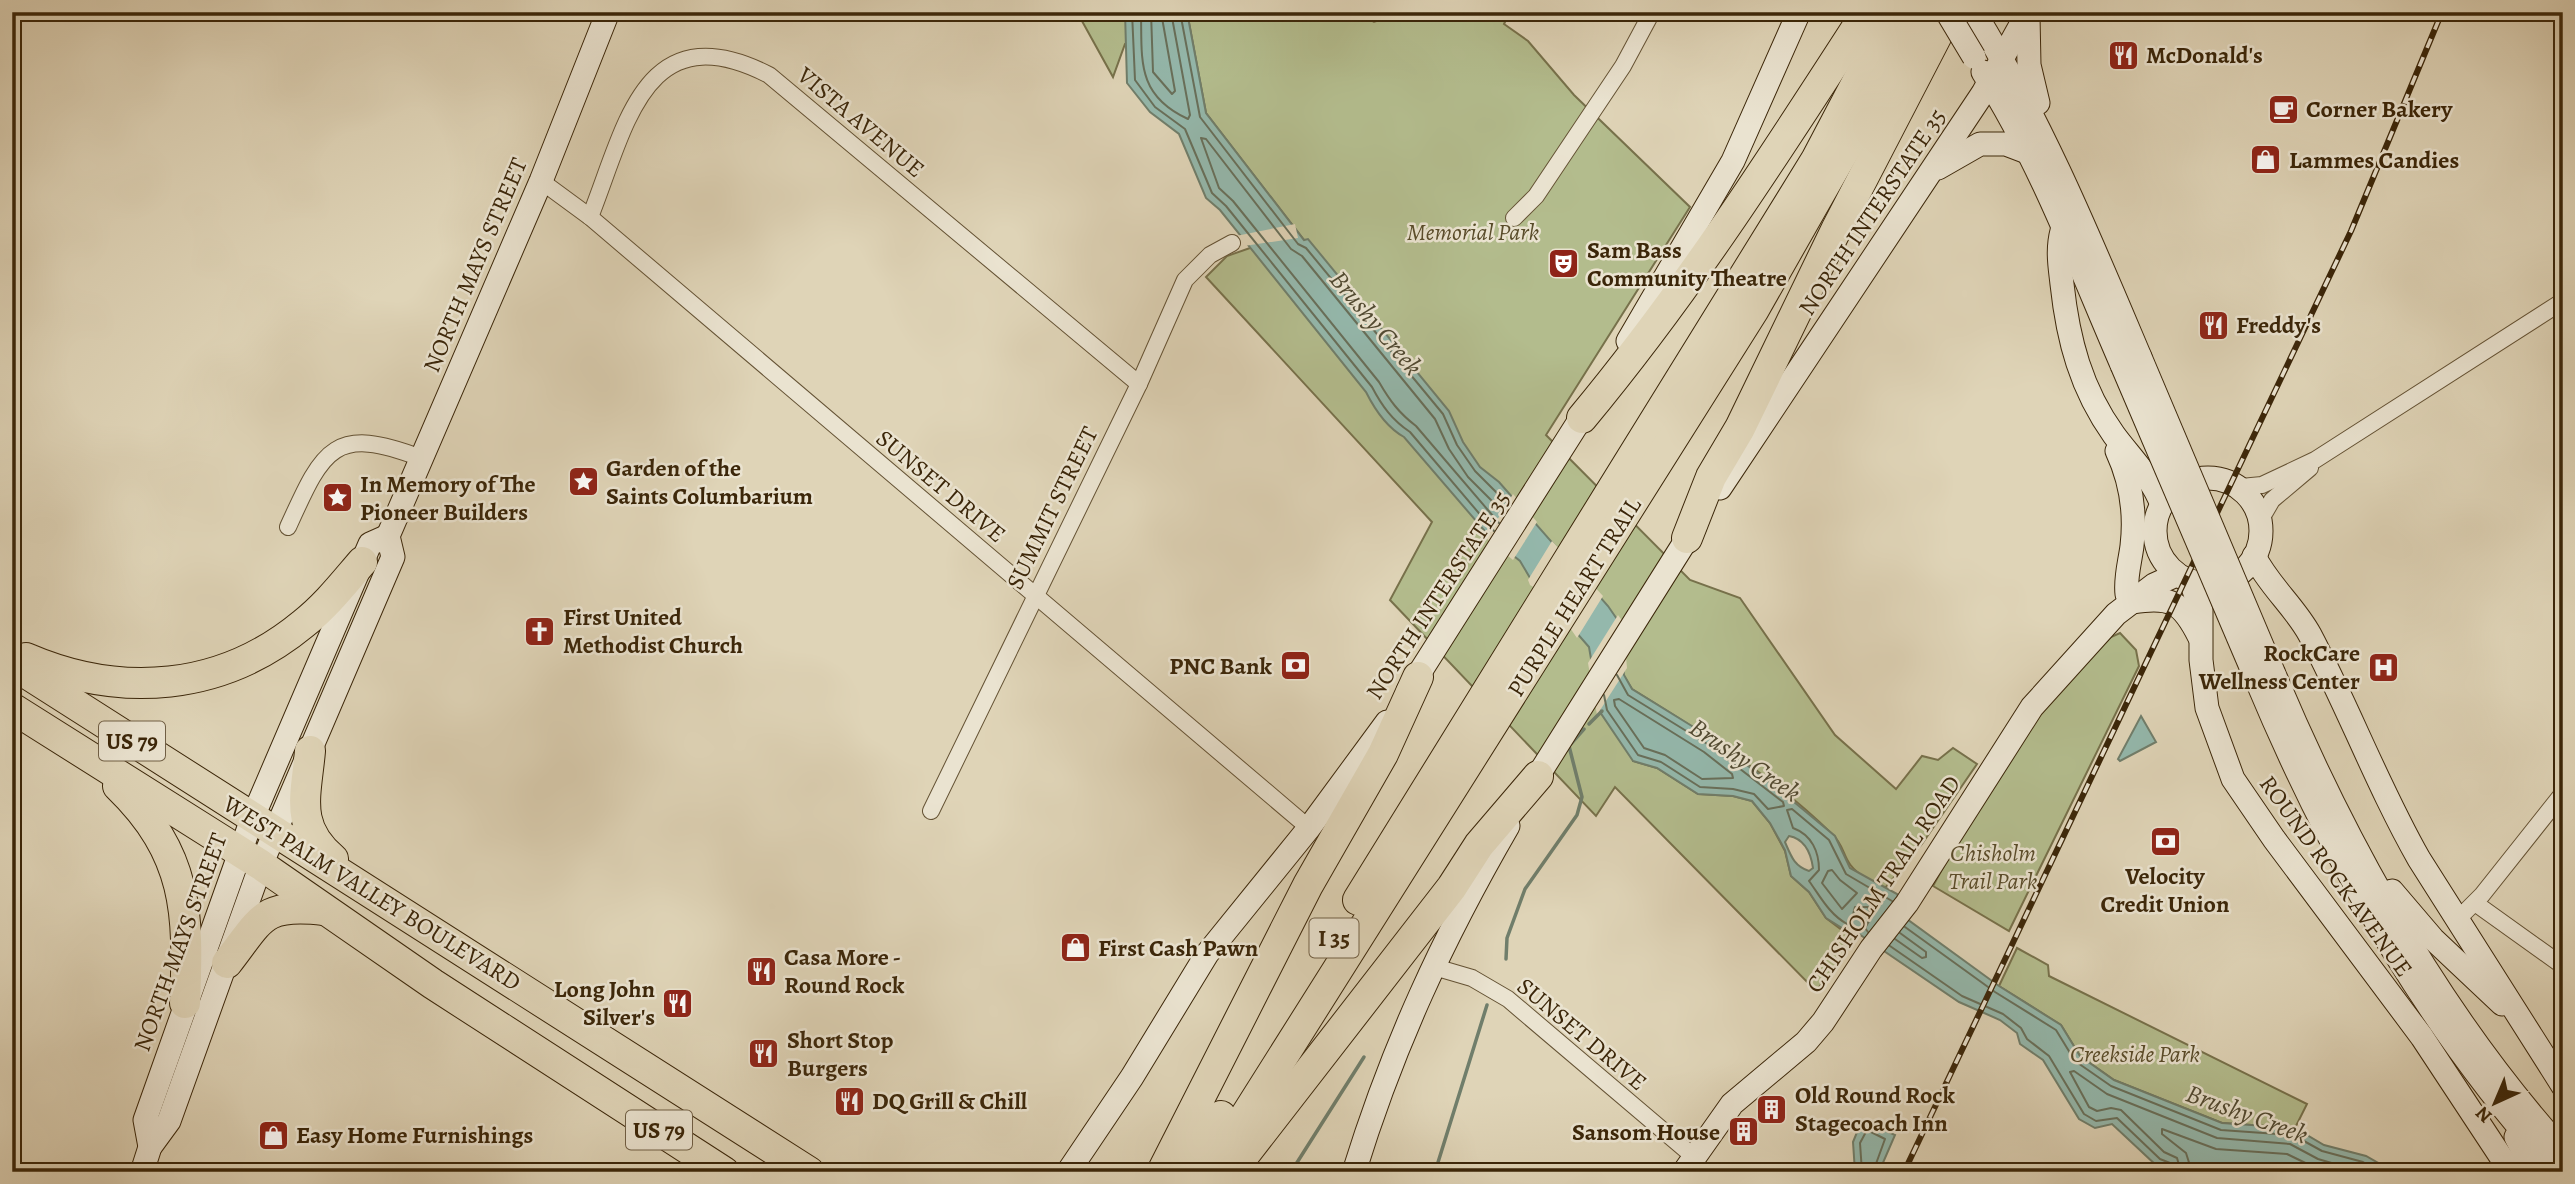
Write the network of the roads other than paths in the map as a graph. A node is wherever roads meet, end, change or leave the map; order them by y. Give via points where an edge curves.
1 (608, 12) edge
2 (1652, 12) edge
3 (1798, 12) edge
4 (1867, 12) edge
5 (1894, 12) edge
6 (1923, 12) edge
7 (1948, 12) edge
8 (1975, 12) edge
9 (2028, 12) edge
10 (2003, 60) junction
11 (1990, 82) junction
12 (2027, 152) junction
13 (2053, 153) junction
14 (1931, 170) junction
15 (541, 181) junction
16 (590, 217) junction
17 (1514, 218) dead end
18 (2063, 228) junction
19 (1232, 243) dead end
20 (2563, 300) edge
21 (2131, 361) junction
22 (1139, 384) junction
23 (1579, 423) junction
24 (2113, 434) junction
25 (421, 458) junction
26 (2315, 460) junction
27 (1634, 481) junction
28 (2241, 487) junction
29 (2162, 505) junction
30 (2261, 519) junction
31 (288, 527) dead end
32 (388, 536) junction
33 (1687, 538) junction
34 (2157, 547) junction
35 (2255, 556) junction
36 (362, 562) junction
37 (2183, 578) junction
38 (1035, 595) junction
39 (2285, 600) junction
40 (2125, 603) junction
41 (2200, 638) junction
42 (12, 652) edge
43 (12, 664) edge
44 (1422, 670) junction
45 (2265, 678) junction
46 (12, 708) edge
47 (1487, 712) junction
48 (46, 730) junction
49 (310, 751) junction
50 (1541, 770) junction
51 (2563, 793) edge
52 (931, 811) dead end
53 (264, 826) junction
54 (1309, 828) junction
55 (251, 859) junction
56 (2371, 876) junction
57 (367, 888) junction
58 (2475, 903) junction
59 (324, 910) junction
60 (2458, 919) junction
61 (227, 963) junction
62 (1431, 966) junction
63 (2563, 966) edge
64 (186, 1003) junction
65 (2519, 1016) junction
66 (608, 1042) junction
67 (529, 1044) junction
68 (2563, 1086) edge
69 (676, 1087) junction
70 (594, 1088) junction
71 (2515, 1124) junction
72 (150, 1147) junction
73 (2563, 1151) edge
74 (1688, 1164) edge
75 (142, 1172) edge
76 (724, 1172) edge
77 (809, 1172) edge
78 (1068, 1172) edge
79 (1161, 1172) edge
80 (1185, 1172) edge
81 (1210, 1172) edge
82 (1231, 1172) edge
83 (1353, 1172) edge
84 (2511, 1172) edge
85 (2534, 1172) edge
86 (2558, 1172) edge

1 - 15 main road, NORTH MAYS STREET
2 - 17 street via 1623,66 1536,196
3 - 23 main road, NORTH INTERSTATE 35 via 1733,161
4 - 23 highway via 1725,231
5 - 27 highway, PURPLE HEART TRAIL / I 35 via 1816,160
6 - 27 highway, PURPLE HEART TRAIL / I 35 via 1759,300
7 - 11 main road, bridge
7 - 33 highway via 1740,428 1711,477
8 - 10 main road
9 - 10 main road, NORTH INTERSTATE 35
9 - 13 main road via 2031,79
10 - 11 main road, NORTH INTERSTATE 35
10 - 13 main road
11 - 12 main road
11 - 14 main road, NORTH INTERSTATE 35
12 - 14 main road via 2006,144 1980,144
12 - 18 main road
13 - 21 main road
14 - 33 main road, NORTH INTERSTATE 35
15 - 16 street, SUNSET DRIVE
15 - 25 main road, NORTH MAYS STREET
16 - 22 street, VISTA AVENUE via 633,108 652,78 697,56 732,58 769,75
16 - 38 street, SUNSET DRIVE
18 - 21 main road
18 - 24 main road via 2058,246 2073,354 2090,396
19 - 22 street, SUMMIT STREET via 1210,255 1185,280
20 - 26 street
21 - 45 main road, bridge
22 - 38 street, SUMMIT STREET
23 - 44 main road, NORTH INTERSTATE 35
24 - 29 main road via 2152,482
24 - 40 main road via 2133,502
25 - 31 street via 364,441 338,449 310,479
25 - 32 main road, NORTH MAYS STREET
26 - 28 street via 2262,485
26 - 30 street via 2273,500
27 - 47 highway, PURPLE HEART TRAIL / I 35
28 - 29 main road via 2228,480 2201,478 2181,485
28 - 30 main road via 2255,502
29 - 34 main road via 2155,526
30 - 35 main road
32 - 36 main road, NORTH MAYS STREET via 370,544
32 - 49 main road, NORTH MAYS STREET via 393,557
33 - 50 main road, NORTH INTERSTATE 35
34 - 37 main road via 2164,562
34 - 40 main road, CHISHOLM TRAIL ROAD
35 - 37 main road via 2229,580 2212,584
35 - 39 main road
36 - 42 highway via 303,624 248,660 205,675 117,684 68,674
36 - 53 main road, NORTH MAYS STREET
37 - 40 main road, CHISHOLM TRAIL ROAD via 2151,586
37 - 41 main road, ROUND ROCK AVENUE via 2201,610
38 - 52 street, SUMMIT STREET
38 - 54 street, SUNSET DRIVE
39 - 41 main road via 2252,594 2236,598 2213,618
39 - 60 main road via 2321,656 2397,820
40 - 41 main road via 2153,599 2175,603
40 - 74 main road, CHISHOLM TRAIL ROAD via 2016,729 1907,903 1806,1042 1732,1104
41 - 84 main road, ROUND ROCK AVENUE via 2207,708 2233,779 2422,1037
43 - 53 highway, WEST PALM VALLEY BOULEVARD / US 79
44 - 54 main road, NORTH INTERSTATE 35 via 1362,760
44 - 79 highway via 1383,754 1308,886
45 - 56 main road
45 - 71 main road via 2319,820 2427,1002
46 - 48 highway, US 79
47 - 80 highway, PURPLE HEART TRAIL / I 35
47 - 81 highway, PURPLE HEART TRAIL / I 35
48 - 55 highway, WEST PALM VALLEY BOULEVARD / US 79
48 - 64 highway via 130,798 167,851 186,909
49 - 53 main road, NORTH MAYS STREET
49 - 57 highway via 305,805 308,830 319,847
50 - 62 main road, NORTH INTERSTATE 35
50 - 82 highway
51 - 58 street
53 - 55 main road, NORTH MAYS STREET
53 - 57 highway, WEST PALM VALLEY BOULEVARD / US 79
54 - 78 main road, NORTH INTERSTATE 35 via 1206,954
55 - 59 highway, WEST PALM VALLEY BOULEVARD / US 79
55 - 61 main road, NORTH MAYS STREET
55 - 64 main road, NORTH MAYS STREET
56 - 65 main road via 2396,894 2433,939
56 - 73 main road via 2464,1024
57 - 66 highway, WEST PALM VALLEY BOULEVARD / US 79
58 - 60 street
58 - 63 street
59 - 61 highway via 295,906 272,911
59 - 67 highway, WEST PALM VALLEY BOULEVARD / US 79
60 - 65 main road
61 - 72 main road, NORTH MAYS STREET via 169,1121
62 - 74 street, SUNSET DRIVE via 1472,978 1508,999
62 - 83 main road, NORTH INTERSTATE 35
64 - 72 main road, NORTH MAYS STREET via 145,1120
65 - 68 main road
66 - 67 highway via 591,1064
66 - 69 highway, WEST PALM VALLEY BOULEVARD / US 79
67 - 70 highway, WEST PALM VALLEY BOULEVARD / US 79
69 - 70 highway via 615,1072
69 - 77 highway, WEST PALM VALLEY BOULEVARD / US 79
70 - 76 highway, WEST PALM VALLEY BOULEVARD / US 79
71 - 85 main road via 2517,1143
71 - 86 main road
72 - 75 main road, NORTH MAYS STREET

